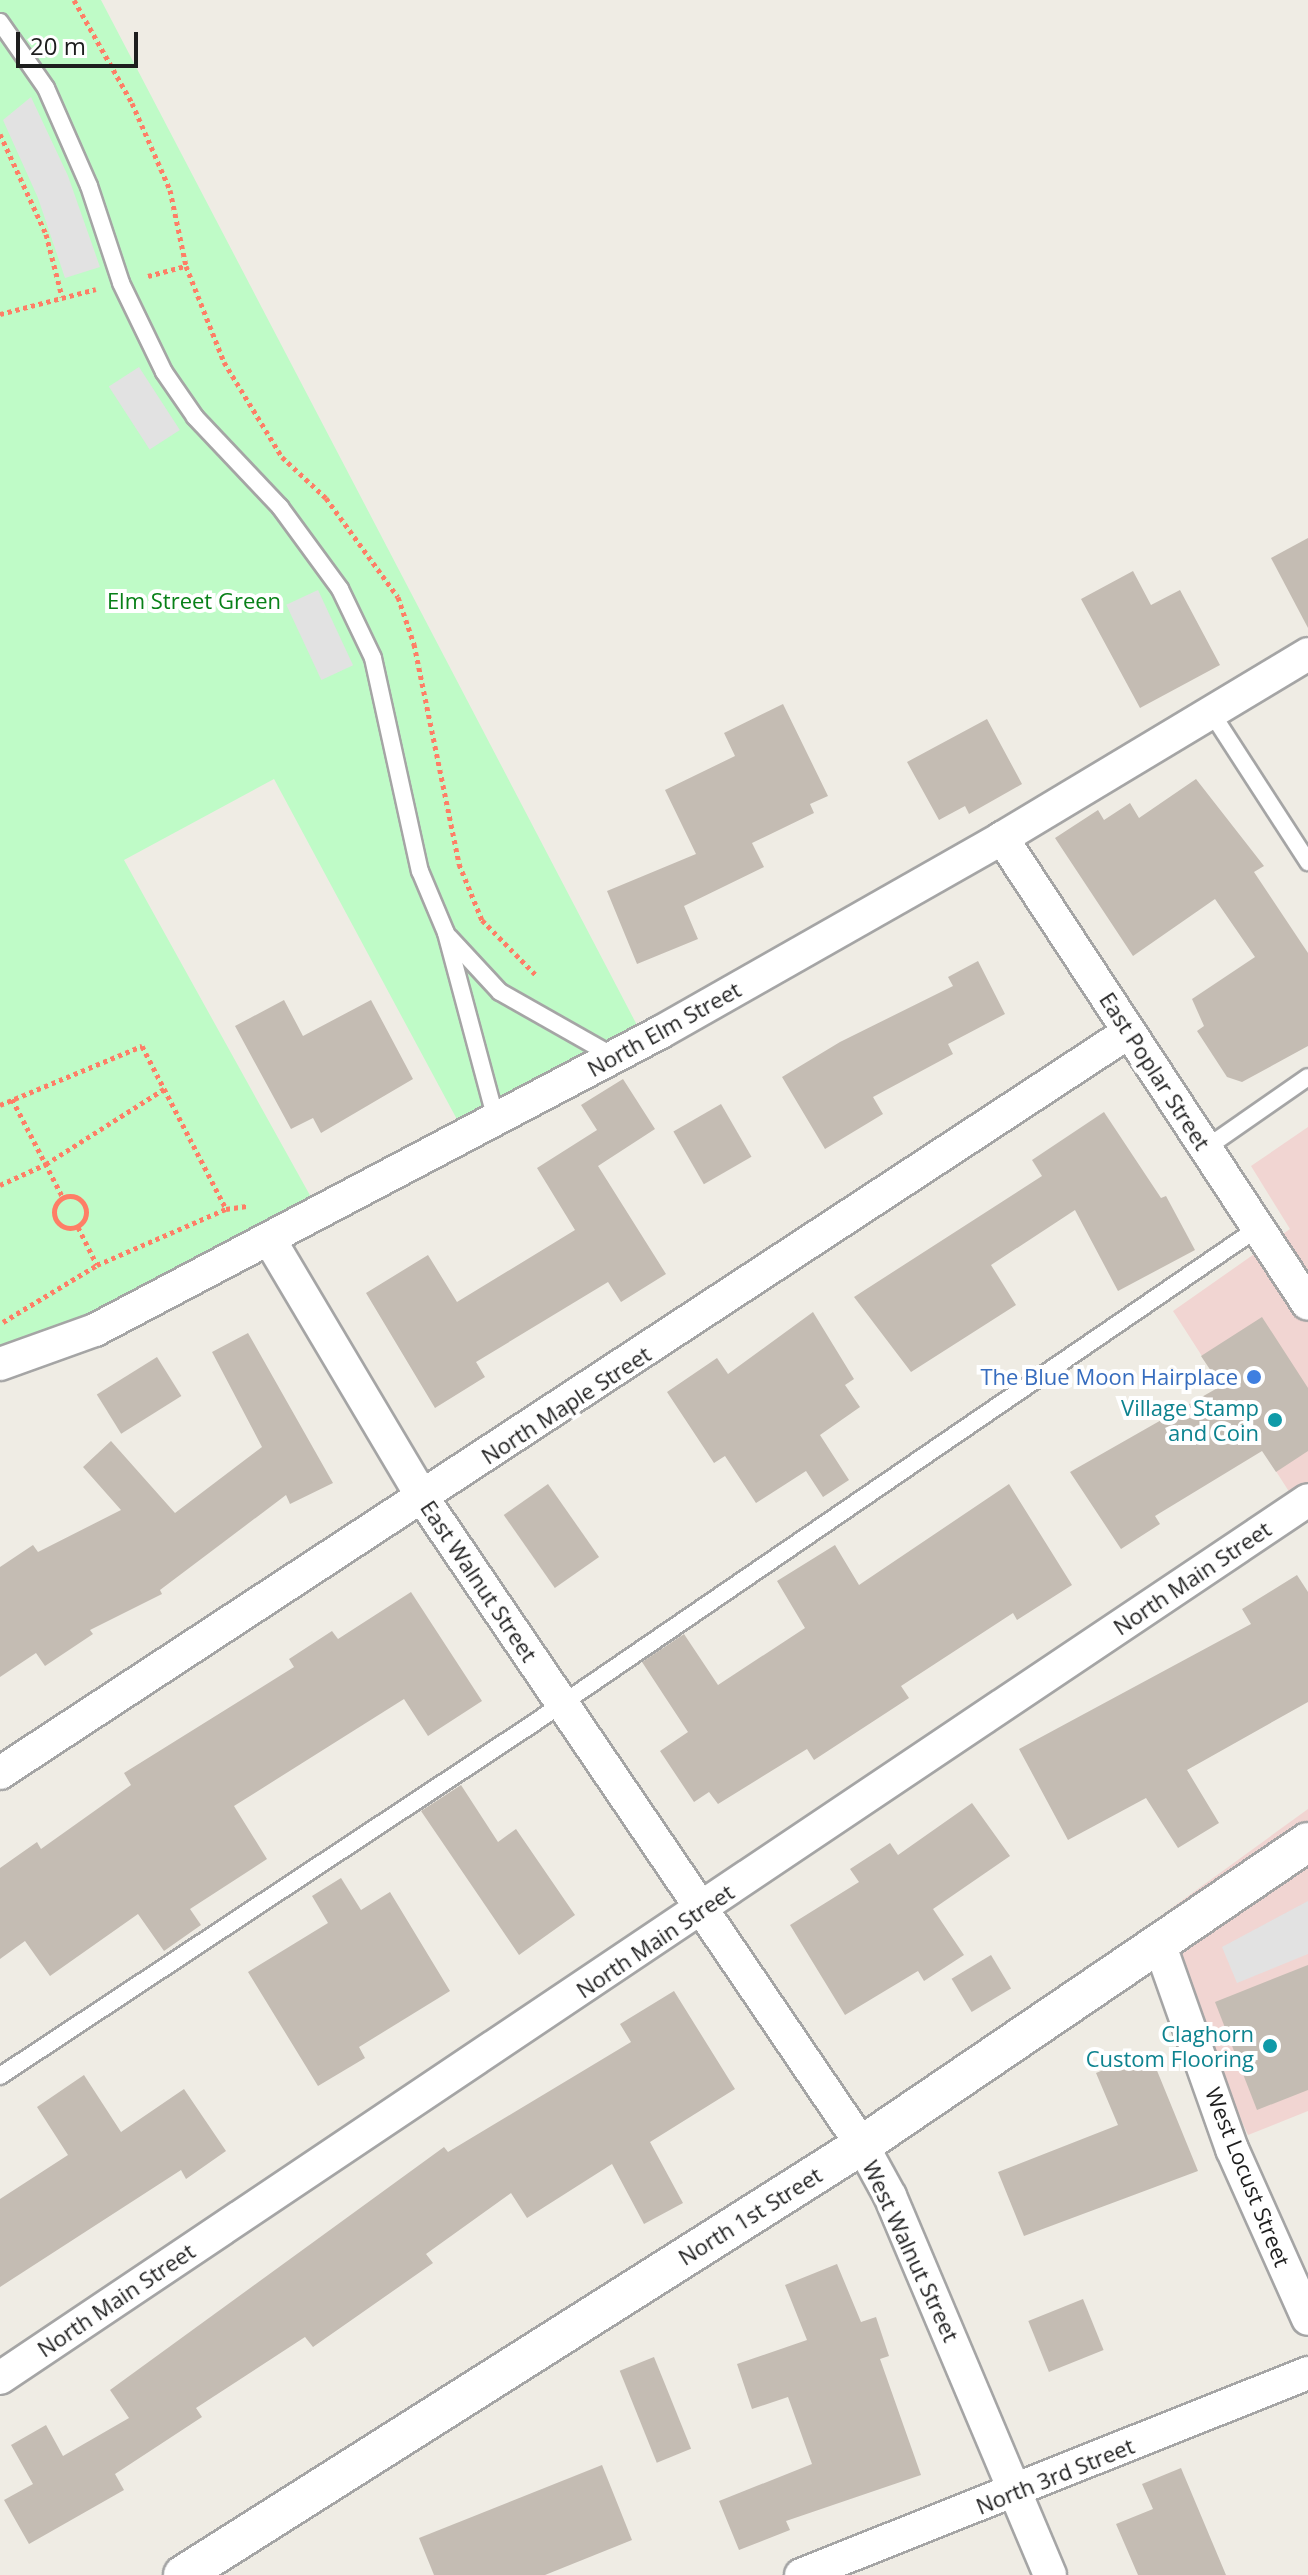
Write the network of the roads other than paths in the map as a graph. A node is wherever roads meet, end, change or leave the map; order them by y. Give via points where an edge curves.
1 (0, 22) edge
2 (1308, 654) edge
3 (1211, 712) junction
4 (1002, 838) junction
5 (1308, 862) edge
6 (446, 933) junction
7 (1129, 1032) junction
8 (615, 1057) junction
9 (1308, 1077) edge
10 (496, 1120) junction
11 (1206, 1148) junction
12 (1258, 1228) junction
13 (271, 1242) junction
14 (1308, 1304) edge
15 (0, 1364) edge
16 (424, 1500) junction
17 (1308, 1500) edge
18 (561, 1704) junction
19 (0, 1773) edge
20 (1308, 1842) edge
21 (701, 1911) junction
22 (1159, 1943) junction
23 (0, 2076) edge
24 (862, 2145) junction
25 (1308, 2319) edge
26 (1308, 2373) edge
27 (0, 2378) edge
28 (1017, 2492) junction
29 (183, 2575) edge
30 (801, 2575) edge
31 (1050, 2575) edge

1 - 6 lane via 46,88 89,186 121,283 164,372 195,417 280,507 340,589 373,658 420,871
2 - 3 street, North Elm Street
3 - 4 street, North Elm Street
3 - 5 lane
4 - 7 street, East Poplar Street
4 - 8 street, North Elm Street
6 - 8 lane via 500,992
6 - 10 lane
7 - 11 street, East Poplar Street
7 - 16 street, North Maple Street
8 - 10 street, North Elm Street
9 - 11 lane
10 - 13 street, North Elm Street
11 - 12 street, East Poplar Street
12 - 14 street, East Poplar Street
12 - 18 lane
13 - 15 street, North Elm Street via 95,1330
13 - 16 street, East Walnut Street
16 - 18 street, East Walnut Street
16 - 19 street, North Maple Street
17 - 21 street, North Main Street
18 - 21 street, East Walnut Street
18 - 23 lane
20 - 22 street, North 1st Street
21 - 24 street, West Walnut Street
21 - 27 street, North Main Street
22 - 24 street, North 1st Street
22 - 25 street, West Locust Street via 1232,2149
24 - 28 street, West Walnut Street via 890,2196
24 - 29 street, North 1st Street
26 - 28 street, North 3rd Street
28 - 30 street, North 3rd Street
28 - 31 street, West Walnut Street

